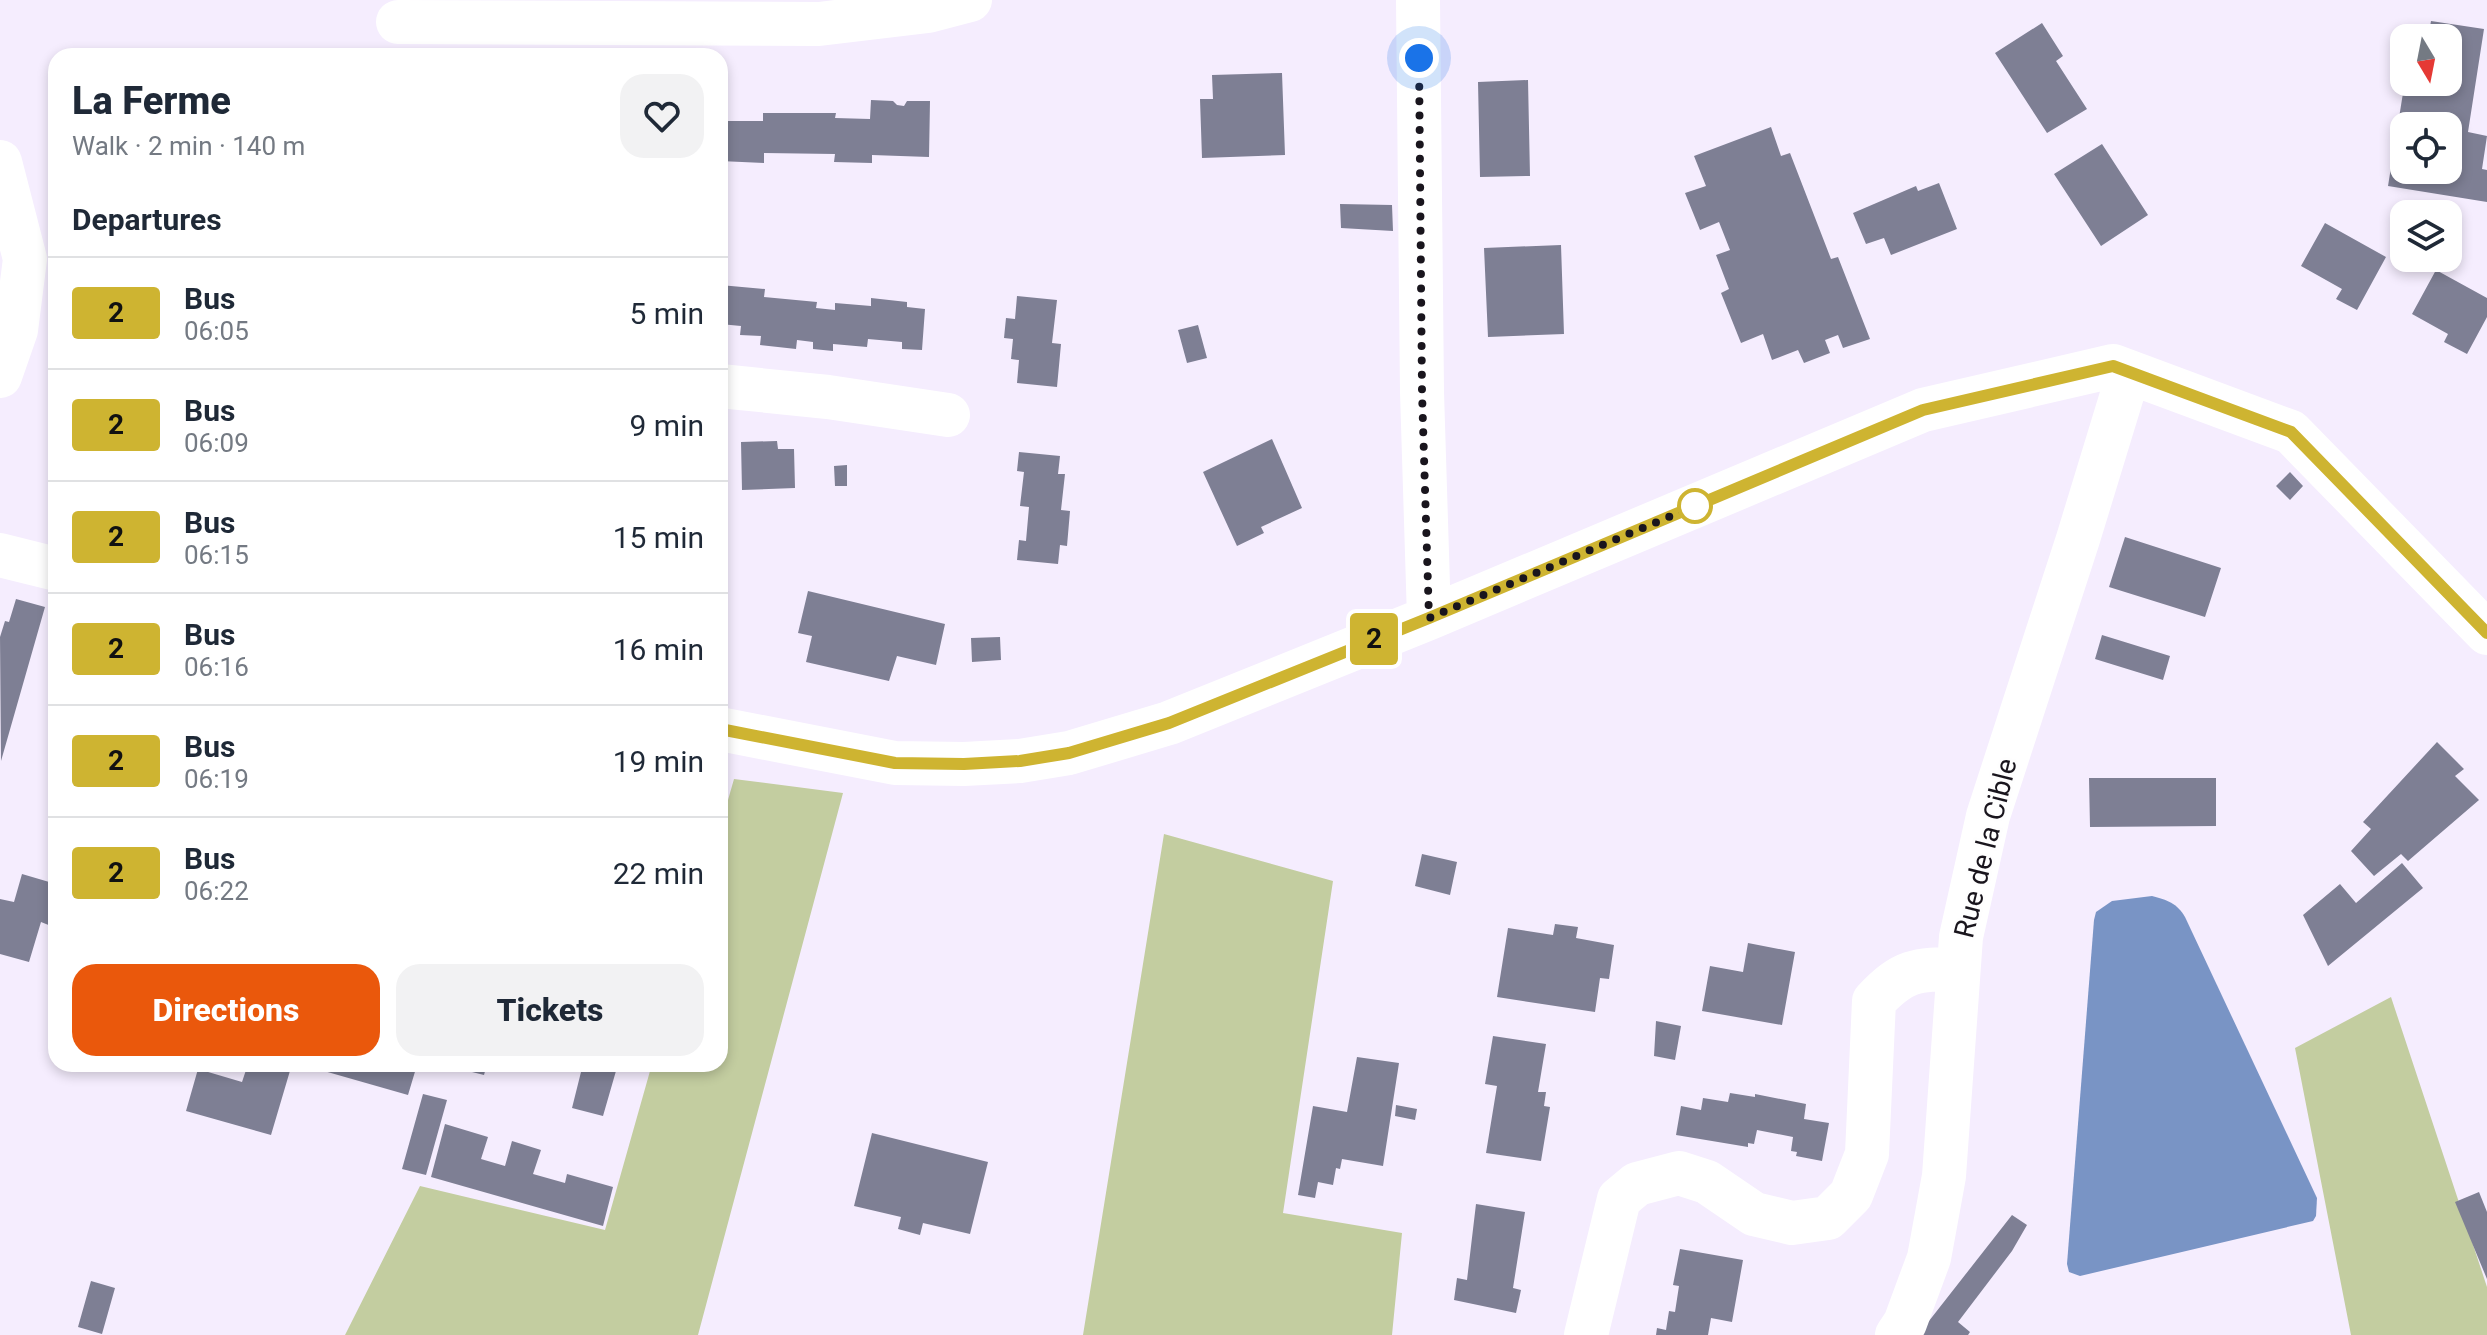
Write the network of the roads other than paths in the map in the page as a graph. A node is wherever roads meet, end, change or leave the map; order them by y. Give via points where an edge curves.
1 (970, 0) edge
2 (1418, 0) edge
3 (441, 11) edge
4 (843, 11) edge
5 (398, 22) dead end
6 (0, 162) edge
7 (2129, 372) junction
8 (0, 376) edge
9 (728, 387) edge
10 (948, 415) dead end
11 (0, 555) edge
12 (48, 567) edge
13 (1429, 618) junction
14 (2487, 633) edge
15 (728, 731) edge
16 (1958, 969) junction
17 (1586, 1335) edge
18 (1897, 1335) edge

1 - 4 street via 928,11
2 - 13 street
3 - 4 street via 819,24
3 - 5 street
6 - 8 street via 25,259 16,330
7 - 13 street via 2113,366 1923,410
7 - 14 street via 2291,432
7 - 16 street, Rue de la Cible via 1988,816
9 - 10 street
11 - 12 street
13 - 15 street via 1169,723 1069,753 1020,761 895,763
16 - 17 street via 1924,969 1893,981 1874,1001 1867,1154 1851,1195 1828,1218 1792,1223 1754,1214 1707,1182 1679,1173 1637,1184 1619,1199
16 - 18 street, Rue de la Cible via 1944,1176 1929,1258

